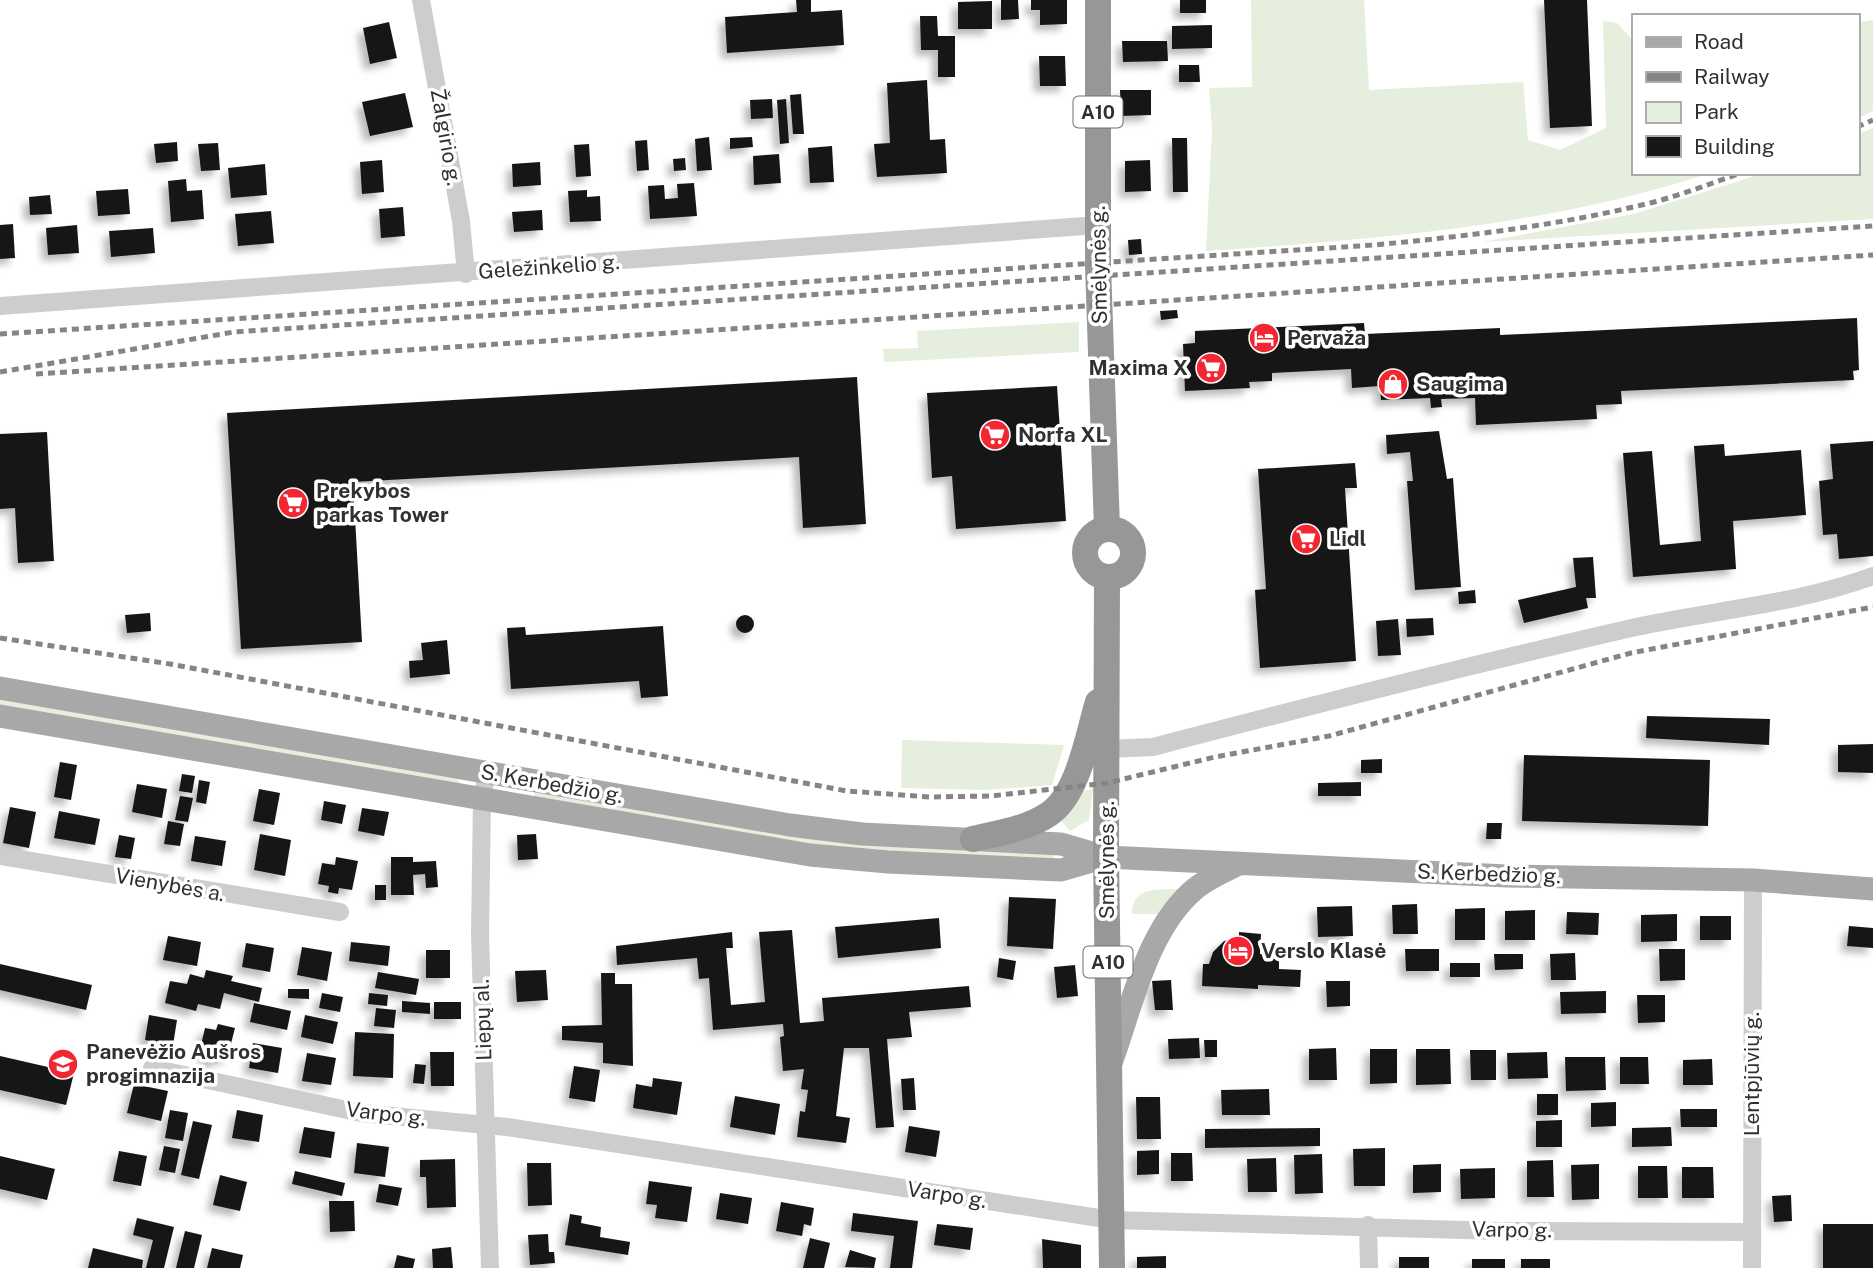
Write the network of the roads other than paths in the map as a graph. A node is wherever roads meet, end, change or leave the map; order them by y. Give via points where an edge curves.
1 (421, 0) edge
2 (1098, 0) edge
3 (1098, 225) junction
4 (466, 274) junction
5 (0, 306) edge
6 (1873, 576) edge
7 (1105, 681) junction
8 (0, 688) edge
9 (0, 716) edge
10 (1107, 749) junction
11 (487, 773) junction
12 (482, 798) junction
13 (973, 839) junction
14 (0, 856) edge
15 (1106, 857) junction
16 (1242, 863) junction
17 (1753, 880) junction
18 (1873, 889) edge
19 (340, 912) dead end
20 (152, 1068) dead end
21 (1110, 1068) junction
22 (487, 1124) junction
23 (1112, 1220) junction
24 (1368, 1225) junction
25 (1751, 1232) junction
26 (490, 1268) edge
27 (1112, 1268) edge
28 (1368, 1268) edge
29 (1752, 1268) edge

1 - 4 street, Žalgirio g. via 461,221
2 - 3 highway, Smėlynės g. / A10
3 - 4 street, Geležinkelio g.
3 - 7 highway, Smėlynės g. / A10 via 1107,529 1127,537 1133,550 1127,570 1107,578
4 - 5 street, Geležinkelio g.
6 - 10 street via 1839,589 1696,614 1499,658 1153,747
7 - 10 highway, Smėlynės g. / A10
7 - 13 highway via 1079,769 1057,808 1024,826
8 - 11 main road, S. Kerbedžio g.
9 - 12 main road, S. Kerbedžio g.
10 - 15 highway, Smėlynės g. / A10
11 - 12 street, Liepų al.
11 - 13 main road, S. Kerbedžio g. via 789,825
12 - 15 main road, S. Kerbedžio g. via 810,855 1061,870
12 - 22 street, Liepų al. via 480,935
13 - 15 main road, S. Kerbedžio g. via 1061,844
14 - 19 street, Vienybės a.
15 - 16 main road, S. Kerbedžio g.
15 - 21 highway, Smėlynės g. / A10
16 - 17 main road, S. Kerbedžio g. via 1507,876
16 - 21 main road via 1195,889 1173,916 1146,968
17 - 18 main road, S. Kerbedžio g.
17 - 25 street, Lentpjūvių g.
20 - 22 street, Varpo g. via 361,1113
21 - 23 highway, Smėlynės g. / A10
22 - 23 street, Varpo g.
22 - 26 street, Liepų al.
23 - 24 street, Varpo g.
23 - 27 highway, Smėlynės g. / A10
24 - 25 street, Varpo g. via 1499,1231
24 - 28 street
25 - 29 street, Lentpjūvių g.

